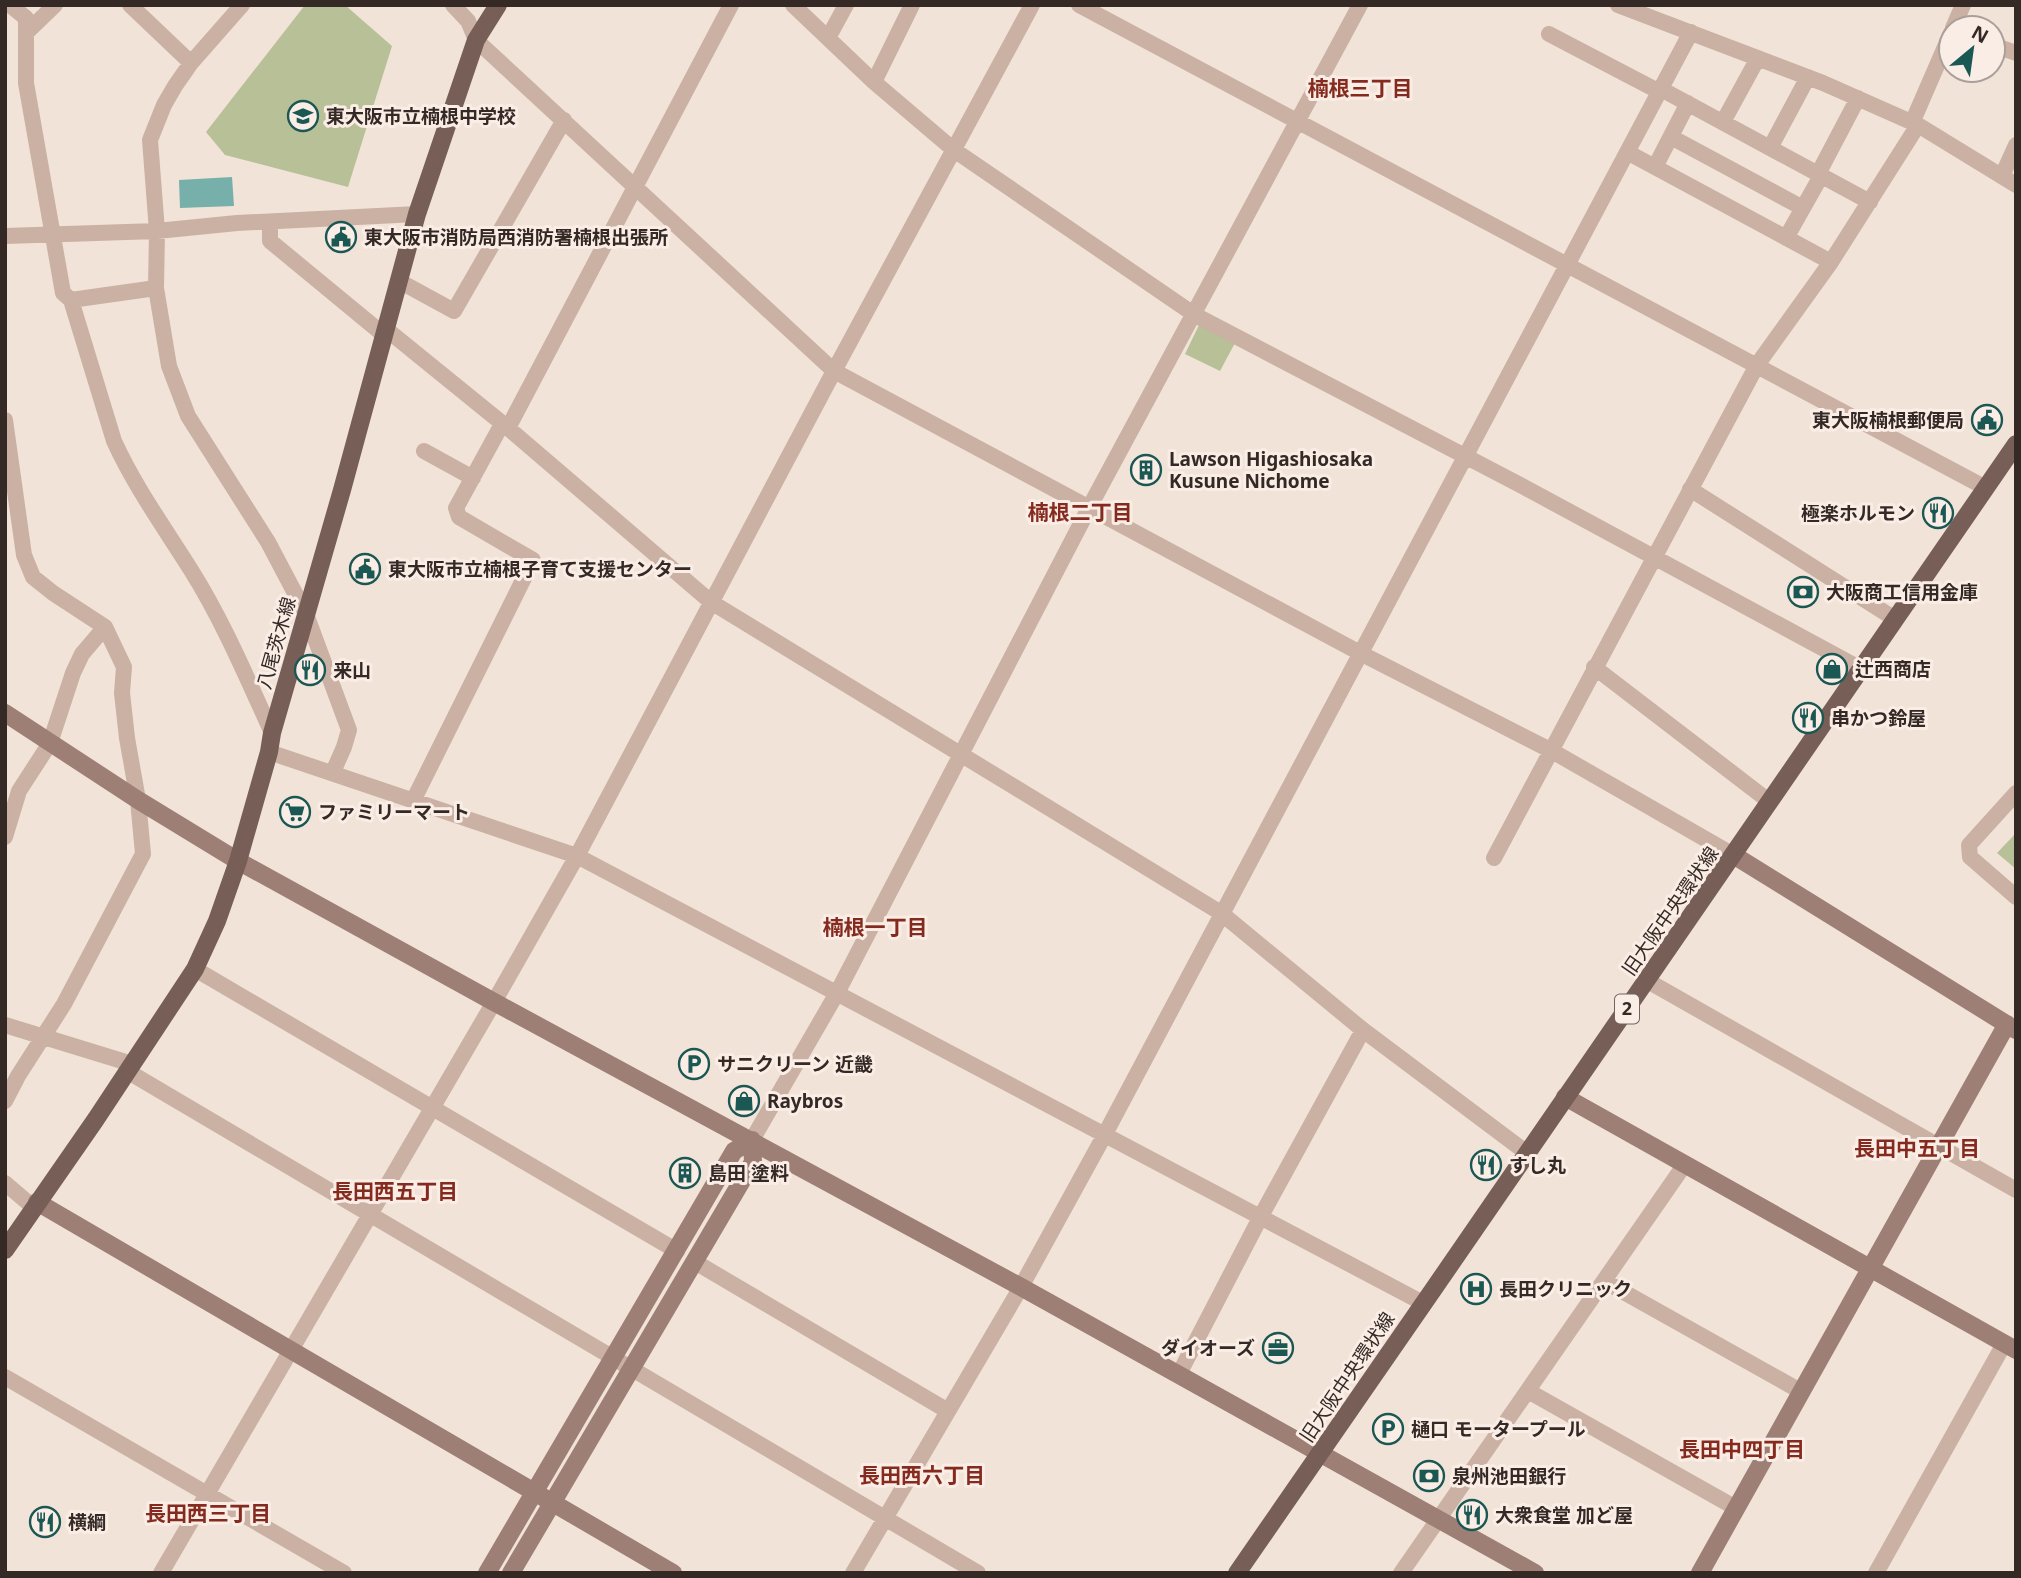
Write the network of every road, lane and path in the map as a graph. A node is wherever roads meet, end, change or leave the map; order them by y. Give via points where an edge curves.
1 (10, 5) edge
2 (55, 5) edge
3 (130, 5) edge
4 (242, 5) edge
5 (453, 5) edge
6 (498, 5) edge
7 (731, 5) edge
8 (793, 5) edge
9 (846, 5) edge
10 (912, 5) edge
11 (1032, 5) edge
12 (1079, 5) edge
13 (1360, 5) edge
14 (1618, 5) edge
15 (27, 32) junction
16 (1691, 32) junction
17 (1549, 34) dead end
18 (828, 38) junction
19 (476, 40) junction
20 (1758, 58) junction
21 (191, 63) junction
22 (1937, 68) edge
23 (1808, 77) junction
24 (874, 82) junction
25 (1660, 90) junction
26 (1858, 98) junction
27 (1688, 103) junction
28 (564, 120) junction
29 (1299, 122) junction
30 (1723, 122) junction
31 (1915, 124) junction
32 (1671, 137) junction
33 (2016, 145) edge
34 (1770, 148) junction
35 (954, 150) junction
36 (1627, 152) junction
37 (1655, 167) junction
38 (1819, 175) junction
39 (2009, 180) edge
40 (634, 186) junction
41 (1870, 202) junction
42 (1803, 208) junction
43 (417, 214) junction
44 (270, 222) junction
45 (157, 231) junction
46 (51, 234) junction
47 (5, 236) edge
48 (1786, 238) junction
49 (1831, 262) junction
50 (1567, 266) junction
51 (399, 281) junction
52 (156, 288) junction
53 (71, 300) junction
54 (1195, 315) junction
55 (385, 332) junction
56 (1757, 365) junction
57 (834, 371) junction
58 (5, 420) edge
59 (505, 426) junction
60 (2016, 444) edge
61 (425, 451) dead end
62 (1465, 456) junction
63 (472, 478) junction
64 (1986, 488) junction
65 (1690, 489) junction
66 (1089, 508) junction
67 (1654, 557) junction
68 (711, 602) junction
69 (306, 614) junction
70 (1895, 619) junction
71 (105, 626) junction
72 (1362, 654) junction
73 (1594, 667) junction
74 (1861, 669) junction
75 (5, 713) edge
76 (272, 733) junction
77 (50, 743) junction
78 (1552, 751) junction
79 (269, 752) junction
80 (960, 755) junction
81 (333, 772) junction
82 (2016, 793) edge
83 (138, 800) junction
84 (413, 801) junction
85 (1770, 802) junction
86 (5, 837) edge
87 (577, 856) junction
88 (1735, 856) junction
89 (1494, 858) dead end
90 (238, 861) junction
91 (2016, 897) edge
92 (1221, 914) junction
93 (195, 969) junction
94 (1646, 980) junction
95 (837, 993) junction
96 (494, 1002) junction
97 (5, 1024) edge
98 (2012, 1027) edge
99 (1363, 1030) junction
100 (42, 1037) junction
101 (129, 1068) junction
102 (1565, 1097) junction
103 (5, 1101) edge
104 (432, 1109) junction
105 (1104, 1136) junction
106 (752, 1140) junction
107 (1940, 1146) junction
108 (1527, 1153) junction
109 (1685, 1164) junction
110 (5, 1183) edge
111 (2016, 1190) edge
112 (35, 1205) junction
113 (370, 1215) junction
114 (1261, 1216) junction
115 (5, 1250) edge
116 (677, 1251) junction
117 (695, 1262) junction
118 (1872, 1268) junction
119 (1604, 1281) junction
120 (1021, 1287) junction
121 (1423, 1303) junction
122 (2010, 1347) edge
123 (291, 1352) junction
124 (615, 1357) junction
125 (631, 1369) junction
126 (1179, 1374) junction
127 (5, 1377) edge
128 (1528, 1391) junction
129 (1802, 1392) junction
130 (948, 1411) junction
131 (1319, 1454) junction
132 (535, 1492) junction
133 (208, 1493) junction
134 (553, 1502) junction
135 (1736, 1508) junction
136 (886, 1518) junction
137 (1437, 1520) junction
138 (161, 1573) edge
139 (344, 1573) edge
140 (487, 1573) edge
141 (511, 1573) edge
142 (673, 1573) edge
143 (853, 1573) edge
144 (978, 1573) edge
145 (1237, 1573) edge
146 (1401, 1573) edge
147 (1535, 1573) edge
148 (1699, 1573) edge
149 (1876, 1573) edge

1 - 15 street via 26,18
2 - 15 street
3 - 21 street
4 - 21 street
5 - 19 street via 468,21
6 - 19 main road, 八尾茨木線
7 - 40 street
8 - 18 street
9 - 18 street
10 - 24 street
11 - 35 street
12 - 29 street
13 - 29 street
14 - 16 street
15 - 46 street via 26,83
16 - 20 street
16 - 25 street
17 - 25 street
18 - 24 street
19 - 28 street
19 - 43 main road, 八尾茨木線
20 - 23 street
20 - 30 street
21 - 45 street via 164,105 150,140
22 - 31 street
23 - 26 street
23 - 34 street
24 - 35 street
25 - 27 street
25 - 36 street
26 - 31 street
26 - 38 street
27 - 30 street
27 - 32 street
28 - 40 street
28 - 51 street via 454,311
29 - 50 street
29 - 54 street
30 - 34 street
31 - 39 street
31 - 41 street
32 - 37 street
32 - 42 street
33 - 39 street
34 - 38 street
35 - 54 street
35 - 57 street
36 - 37 street
36 - 50 street
37 - 48 street
38 - 41 street
38 - 42 street
40 - 57 street
40 - 59 street
41 - 49 street
42 - 48 street
43 - 44 street
43 - 51 main road, 八尾茨木線
44 - 45 street
44 - 55 street via 270,241
45 - 46 street
45 - 52 street
46 - 47 street
46 - 53 street via 63,293
48 - 49 street
49 - 56 street
50 - 56 street
50 - 62 street
51 - 55 main road, 八尾茨木線
52 - 53 street
52 - 69 street via 169,366 188,416 268,542
53 - 76 street via 123,461 192,572
54 - 62 street
54 - 66 street
55 - 59 street
55 - 69 main road, 八尾茨木線
56 - 64 street
56 - 65 street
57 - 66 street
57 - 68 street
58 - 71 street via 24,555 33,577
59 - 63 street
59 - 68 street
60 - 64 main road, 旧大阪中央環状線 / 2
61 - 63 street
62 - 67 street
62 - 72 street
63 - 84 street via 456,508 459,517 533,560
64 - 70 main road, 旧大阪中央環状線 / 2
65 - 67 street
65 - 70 street
66 - 72 street
66 - 80 street
67 - 73 street
67 - 74 street
68 - 80 street
68 - 87 street
69 - 76 main road, 八尾茨木線
69 - 81 street via 349,730
70 - 74 main road, 旧大阪中央環状線 / 2
71 - 77 street via 73,673
71 - 83 street via 124,667 122,693
72 - 78 street
72 - 92 street
73 - 78 street
73 - 85 street
74 - 85 main road, 旧大阪中央環状線 / 2
75 - 77 street
76 - 79 main road, 八尾茨木線
77 - 83 street
77 - 86 street via 19,791
78 - 88 street
78 - 89 street
79 - 81 street
79 - 90 main road, 八尾茨木線
80 - 92 street
80 - 95 street
81 - 84 street
82 - 91 street via 1969,845 1970,857
83 - 90 street
83 - 100 street via 143,854
84 - 87 street
85 - 88 main road, 旧大阪中央環状線 / 2
87 - 95 street
87 - 96 street
88 - 94 main road, 旧大阪中央環状線 / 2
88 - 98 street
90 - 93 main road, 八尾茨木線
90 - 96 street
92 - 99 street
92 - 105 street
93 - 101 main road, 八尾茨木線
93 - 104 street
94 - 102 main road, 旧大阪中央環状線 / 2
94 - 107 street
95 - 105 street
95 - 106 street
96 - 104 street
96 - 106 street
97 - 100 street
98 - 107 street
99 - 108 street
99 - 114 street
100 - 101 street
100 - 103 street
101 - 112 main road, 八尾茨木線
101 - 113 street
102 - 108 main road, 旧大阪中央環状線 / 2
102 - 109 street
104 - 113 street
104 - 116 street
105 - 114 street
105 - 120 street
106 - 116 street via 734,1151
106 - 117 street via 753,1162
106 - 120 street
107 - 111 street
107 - 118 street
108 - 121 main road, 旧大阪中央環状線 / 2
109 - 118 street
109 - 119 street
110 - 112 street
112 - 115 main road, 八尾茨木線
112 - 123 street
113 - 123 street
113 - 124 street
114 - 121 street
114 - 126 street
116 - 124 street
117 - 125 street
117 - 130 street
118 - 122 street
118 - 129 street
119 - 128 street
119 - 129 street
120 - 126 street
120 - 130 street
121 - 131 main road, 旧大阪中央環状線 / 2
122 - 149 street
123 - 132 street
123 - 133 street
124 - 125 street
124 - 132 street
125 - 134 street
125 - 136 street
126 - 131 street
127 - 133 street
128 - 135 street
128 - 137 street
129 - 135 street
130 - 136 street
131 - 137 street
131 - 145 main road, 旧大阪中央環状線 / 2
132 - 134 street
132 - 140 street
133 - 138 street
133 - 139 street
134 - 141 street
134 - 142 street
135 - 148 street
136 - 143 street
136 - 144 street
137 - 146 street
137 - 147 street

